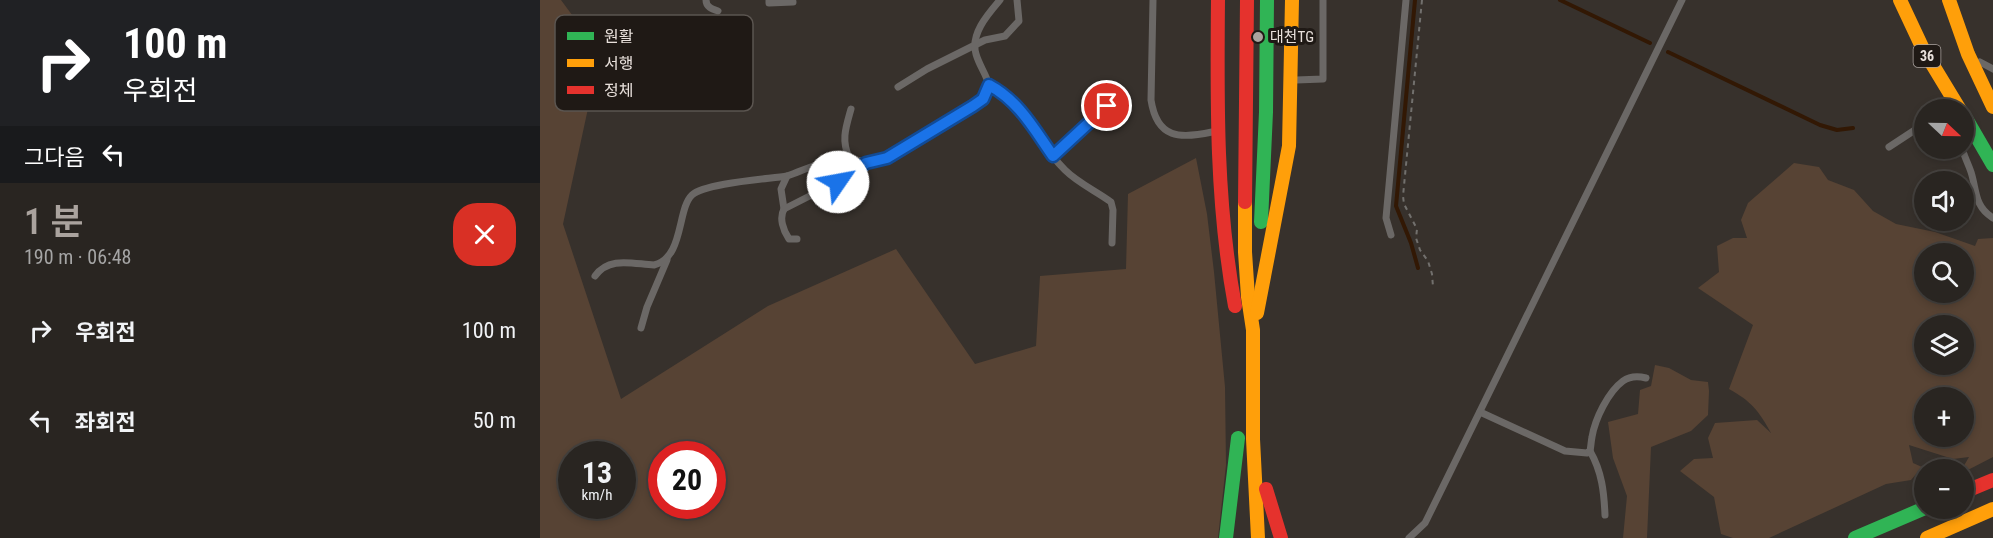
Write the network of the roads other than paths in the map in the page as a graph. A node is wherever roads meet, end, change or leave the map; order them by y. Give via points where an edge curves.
1 (706, 0) edge
2 (769, 0) edge
3 (1000, 0) edge
4 (1017, 0) edge
5 (1153, 0) edge
6 (1218, 0) edge
7 (1236, 0) edge
8 (1247, 0) edge
9 (1267, 0) edge
10 (1292, 0) edge
11 (1323, 0) edge
12 (1406, 0) edge
13 (1682, 0) edge
14 (1900, 0) edge
15 (1948, 0) edge
16 (793, 2) dead end
17 (717, 11) dead end
18 (974, 45) junction
19 (1968, 54) junction
20 (1993, 69) edge
21 (1291, 80) junction
22 (989, 85) junction
23 (898, 87) dead end
24 (1952, 99) edge
25 (1107, 106) dead end
26 (1993, 107) edge
27 (851, 109) dead end
28 (1218, 130) junction
29 (1914, 130) edge
30 (1974, 133) edge
31 (1981, 145) junction
32 (1889, 147) dead end
33 (1974, 147) edge
34 (1053, 156) junction
35 (849, 157) junction
36 (1965, 159) edge
37 (866, 163) junction
38 (1993, 165) edge
39 (788, 176) junction
40 (784, 208) junction
41 (1993, 218) edge
42 (1391, 235) dead end
43 (797, 238) dead end
44 (1112, 243) dead end
45 (668, 258) junction
46 (595, 276) dead end
47 (641, 328) dead end
48 (1253, 330) junction
49 (1646, 378) dead end
50 (1480, 412) junction
51 (1253, 439) junction
52 (1590, 451) junction
53 (1993, 480) edge
54 (1974, 488) edge
55 (1993, 509) edge
56 (1914, 513) edge
57 (1605, 515) dead end
58 (1244, 527) edge
59 (1226, 538) edge
60 (1258, 538) edge
61 (1281, 538) edge
62 (1409, 538) edge
63 (1855, 538) edge
64 (1927, 538) edge

1 - 17 lane
2 - 16 lane
3 - 18 lane via 987,16
4 - 18 lane via 1019,21 1005,36
5 - 28 lane via 1151,100 1158,121 1171,134 1180,136
6 - 28 highway
7 - 28 highway via 1235,312 1226,262
8 - 48 highway via 1245,252
9 - 48 highway via 1264,183
10 - 21 highway
11 - 21 lane via 1323,79
12 - 42 lane via 1386,218
13 - 50 lane
14 - 24 highway, 36
15 - 19 highway
18 - 22 lane
18 - 23 lane
19 - 20 lane
19 - 26 highway
21 - 48 highway via 1288,146
22 - 34 lane via 1015,103
22 - 37 lane via 983,99 973,106 887,158
25 - 34 lane
27 - 35 lane via 844,132
29 - 32 lane
30 - 31 highway
31 - 33 lane
31 - 38 highway
34 - 44 lane via 1066,171 1111,202
35 - 37 lane
35 - 39 lane
36 - 41 lane via 1980,208
37 - 40 lane
39 - 40 lane via 781,189
39 - 45 lane via 698,191 687,204
40 - 43 lane via 781,214 785,233 789,239
45 - 46 lane via 654,265 607,264
45 - 47 lane
48 - 51 highway
49 - 52 lane via 1622,381 1611,395 1598,418
50 - 52 lane via 1565,451
50 - 62 lane via 1425,523
51 - 60 highway
51 - 61 highway
52 - 57 lane via 1602,477
53 - 54 highway
55 - 64 highway
56 - 63 highway
58 - 59 highway via 1238,432

